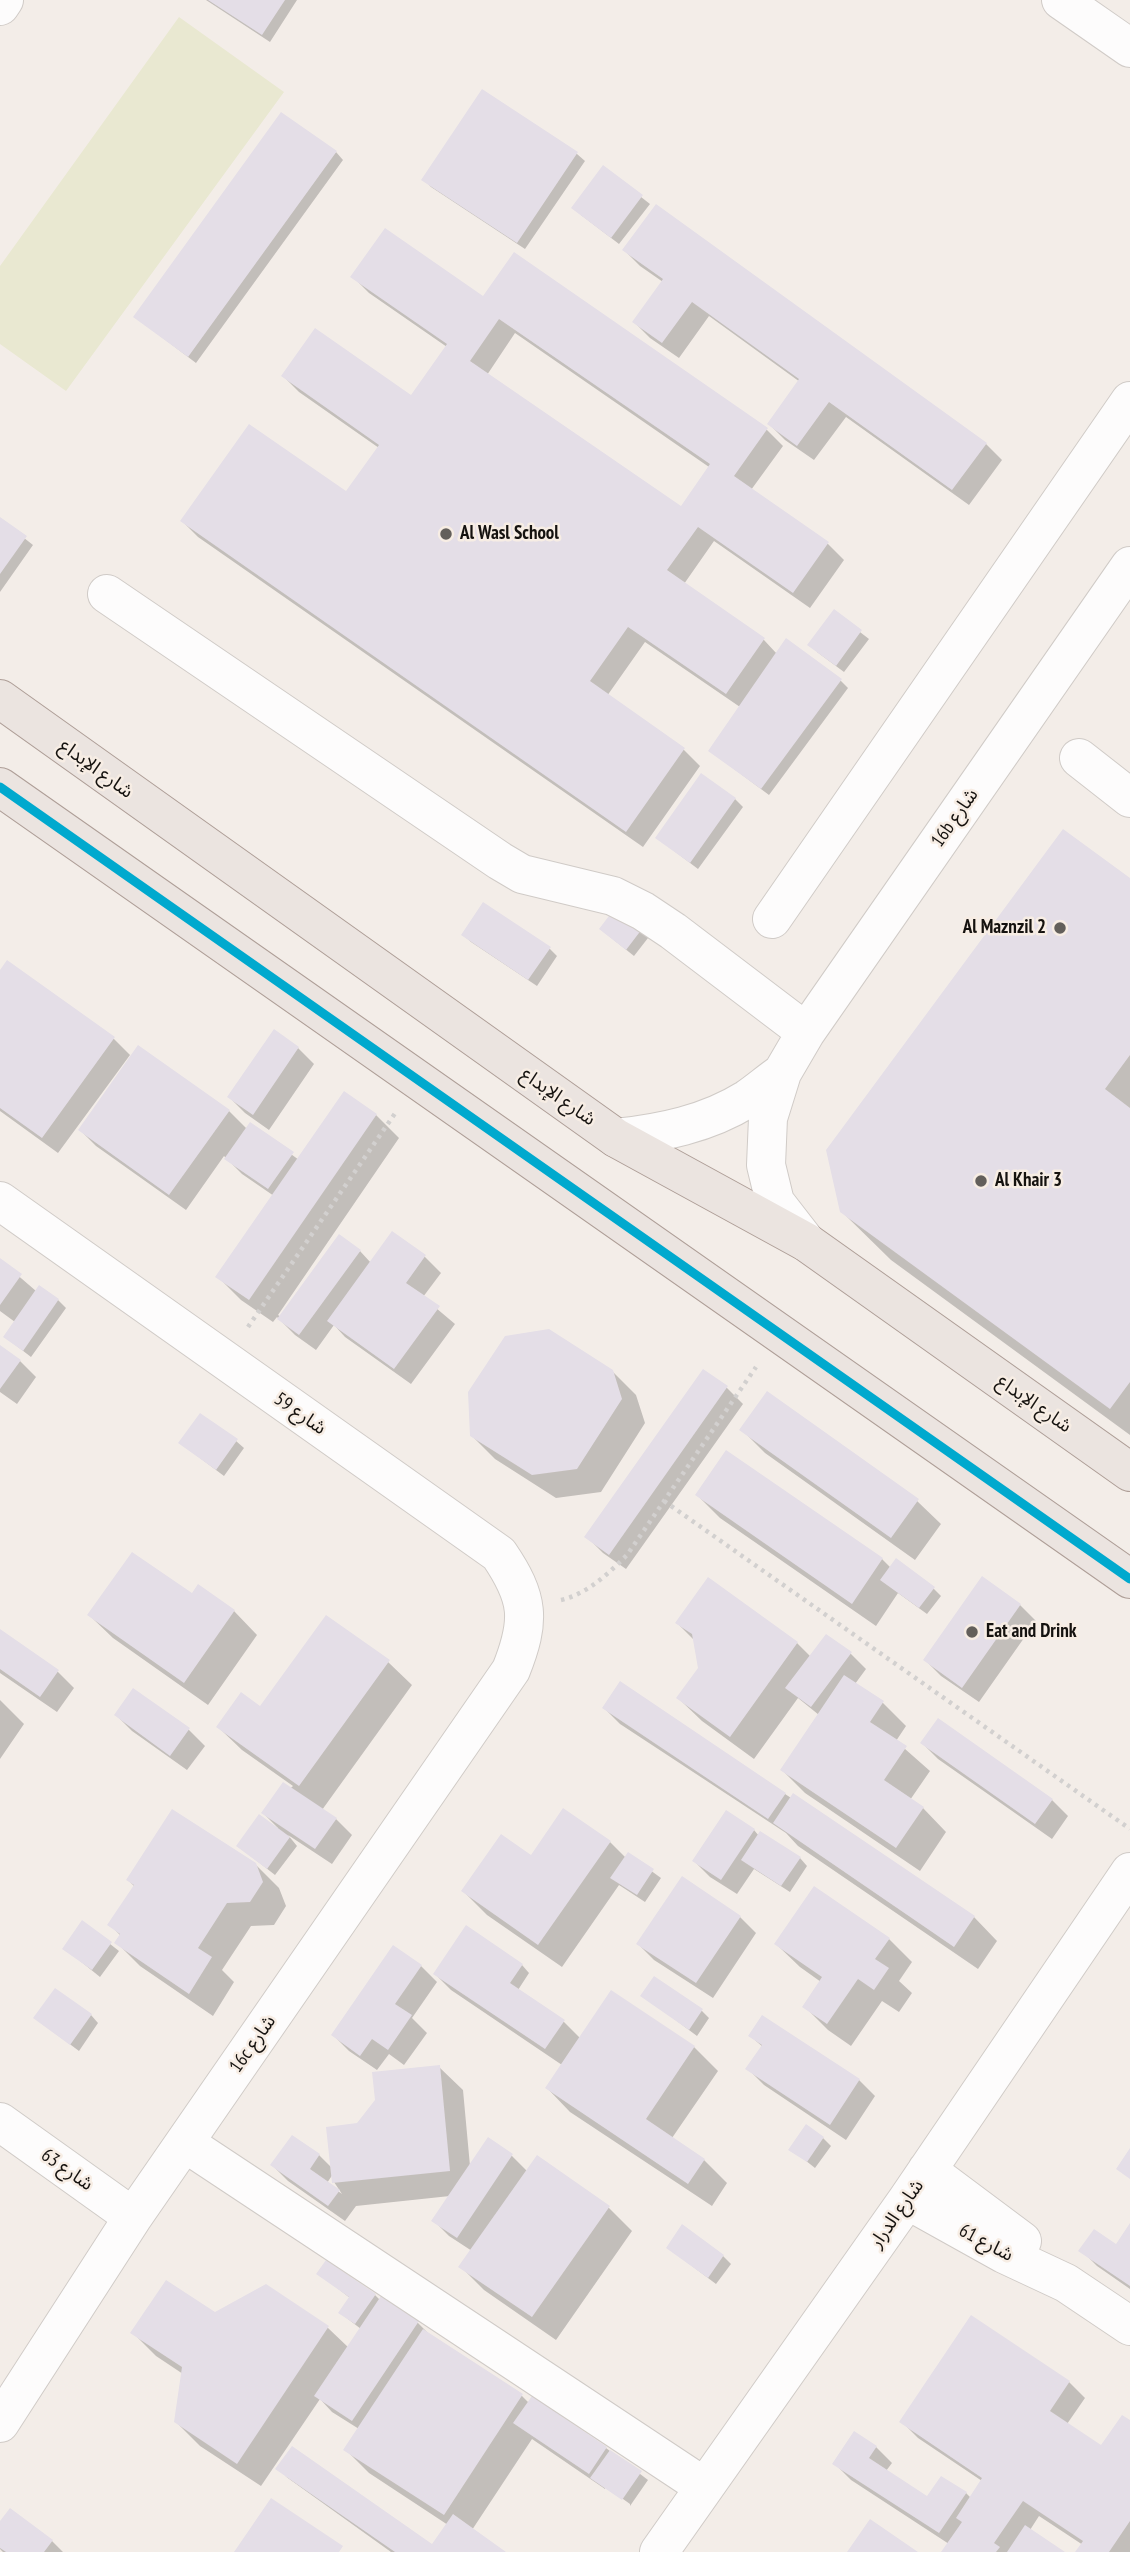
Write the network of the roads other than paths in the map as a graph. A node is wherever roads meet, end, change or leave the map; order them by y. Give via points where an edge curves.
1 (4, 0) edge
2 (1061, 0) edge
3 (0, 6) edge
4 (1130, 48) edge
5 (1130, 401) edge
6 (1130, 566) edge
7 (107, 594) dead end
8 (0, 699) edge
9 (0, 719) edge
10 (63, 746) junction
11 (1079, 758) dead end
12 (0, 787) edge
13 (1130, 798) edge
14 (772, 919) dead end
15 (806, 1032) junction
16 (782, 1073) junction
17 (616, 1138) junction
18 (0, 1201) edge
19 (806, 1242) junction
20 (1130, 1472) edge
21 (1130, 1579) edge
22 (511, 1670) joint
23 (1130, 1872) edge
24 (0, 2122) edge
25 (185, 2143) junction
26 (917, 2185) junction
27 (134, 2217) junction
28 (1130, 2326) edge
29 (0, 2423) edge
30 (703, 2486) junction
31 (659, 2552) edge

1 - 3 street
2 - 4 street
5 - 14 street
6 - 15 street, 16b شارع
7 - 15 street via 500,861 522,874 613,896 643,911
8 - 10 main road, شارع الإبداع
9 - 10 main road
10 - 17 main road, شارع الإبداع
11 - 13 street
12 - 21 main road
15 - 16 street, 16b شارع
16 - 17 street, 16b شارع via 746,1100 705,1120 661,1133
16 - 19 street, 16b شارع via 768,1118 766,1165 775,1202
17 - 19 main road, شارع الإبداع
18 - 22 street, شارع 59 via 499,1554 516,1579 525,1609 523,1640
19 - 20 main road, شارع الإبداع
22 - 25 street, 16c شارع
23 - 26 street, شارع الدرار
24 - 27 street, شارع 63
25 - 27 street, 16c شارع
25 - 30 street
26 - 28 street, شارع 61 via 1004,2254 1066,2283
26 - 30 street, شارع الدرار
27 - 29 street, 16c شارع
30 - 31 street, شارع الدرار

